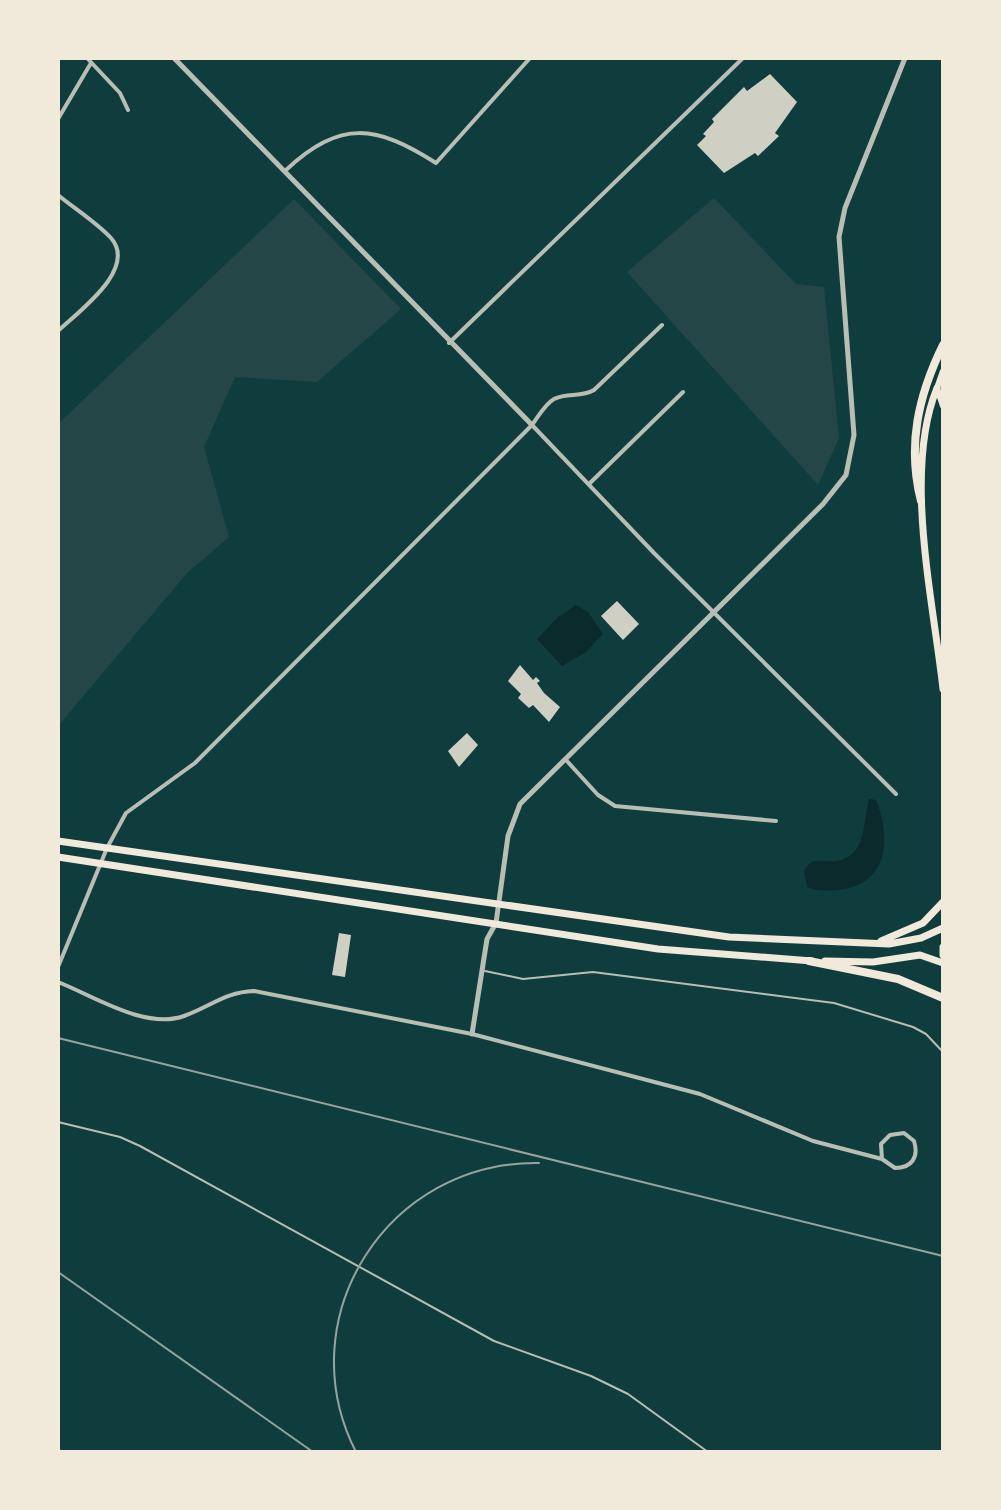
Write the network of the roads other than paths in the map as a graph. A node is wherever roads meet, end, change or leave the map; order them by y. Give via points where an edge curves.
1 (87, 58) edge
2 (174, 58) edge
3 (530, 58) edge
4 (743, 58) edge
5 (905, 58) edge
6 (91, 63) junction
7 (128, 110) dead end
8 (58, 119) edge
9 (286, 170) junction
10 (58, 195) edge
11 (662, 325) dead end
12 (58, 331) edge
13 (449, 343) junction
14 (943, 345) edge
15 (943, 371) edge
16 (937, 388) junction
17 (683, 392) dead end
18 (943, 406) edge
19 (532, 425) junction
20 (590, 483) junction
21 (921, 501) junction
22 (712, 612) junction
23 (943, 689) edge
24 (564, 758) junction
25 (896, 794) dead end
26 (776, 821) dead end
27 (58, 841) edge
28 (107, 848) junction
29 (58, 857) edge
30 (101, 863) junction
31 (943, 902) edge
32 (498, 906) junction
33 (496, 923) junction
34 (943, 928) edge
35 (867, 944) junction
36 (943, 947) edge
37 (943, 955) edge
38 (809, 961) junction
39 (943, 963) edge
40 (58, 967) edge
41 (482, 971) junction
42 (58, 982) edge
43 (943, 998) edge
44 (472, 1034) junction
45 (943, 1052) edge
46 (58, 1122) edge
47 (882, 1159) junction
48 (708, 1452) edge

1 - 6 street
2 - 9 street
3 - 9 street via 436,163 390,137 353,132 318,144
4 - 13 street
5 - 22 street via 845,208 839,237 854,435 846,475
6 - 7 street via 120,93
6 - 8 street
9 - 13 street
10 - 12 street via 111,239 119,254 109,281
11 - 19 street via 594,390 555,399
13 - 19 street
14 - 21 highway via 923,390 914,432
15 - 16 main road
16 - 18 main road
16 - 21 main road via 922,442
17 - 20 street
19 - 20 street
19 - 28 street via 195,763 129,809
20 - 22 street
21 - 23 main road
22 - 24 street
22 - 25 street
24 - 26 street via 615,806
24 - 32 street via 512,818
27 - 28 main road
28 - 30 street
28 - 32 main road
29 - 30 main road
30 - 33 main road
30 - 40 street
31 - 35 main road via 909,932
32 - 33 street
32 - 35 main road via 674,931
33 - 38 main road via 658,949
33 - 41 street via 487,939
34 - 35 main road via 913,940
36 - 37 main road
38 - 39 main road via 873,962 920,955
38 - 43 highway via 898,979
41 - 44 street
41 - 45 lane via 518,979 593,972 834,1003 913,1027
42 - 44 street via 154,1019 182,1017 224,995 254,991
44 - 47 street via 714,1098 813,1141
46 - 48 lane via 140,1146 494,1341 628,1394
47 - 47 street via 881,1144 890,1135 904,1133 914,1141 916,1154 910,1165 895,1168

